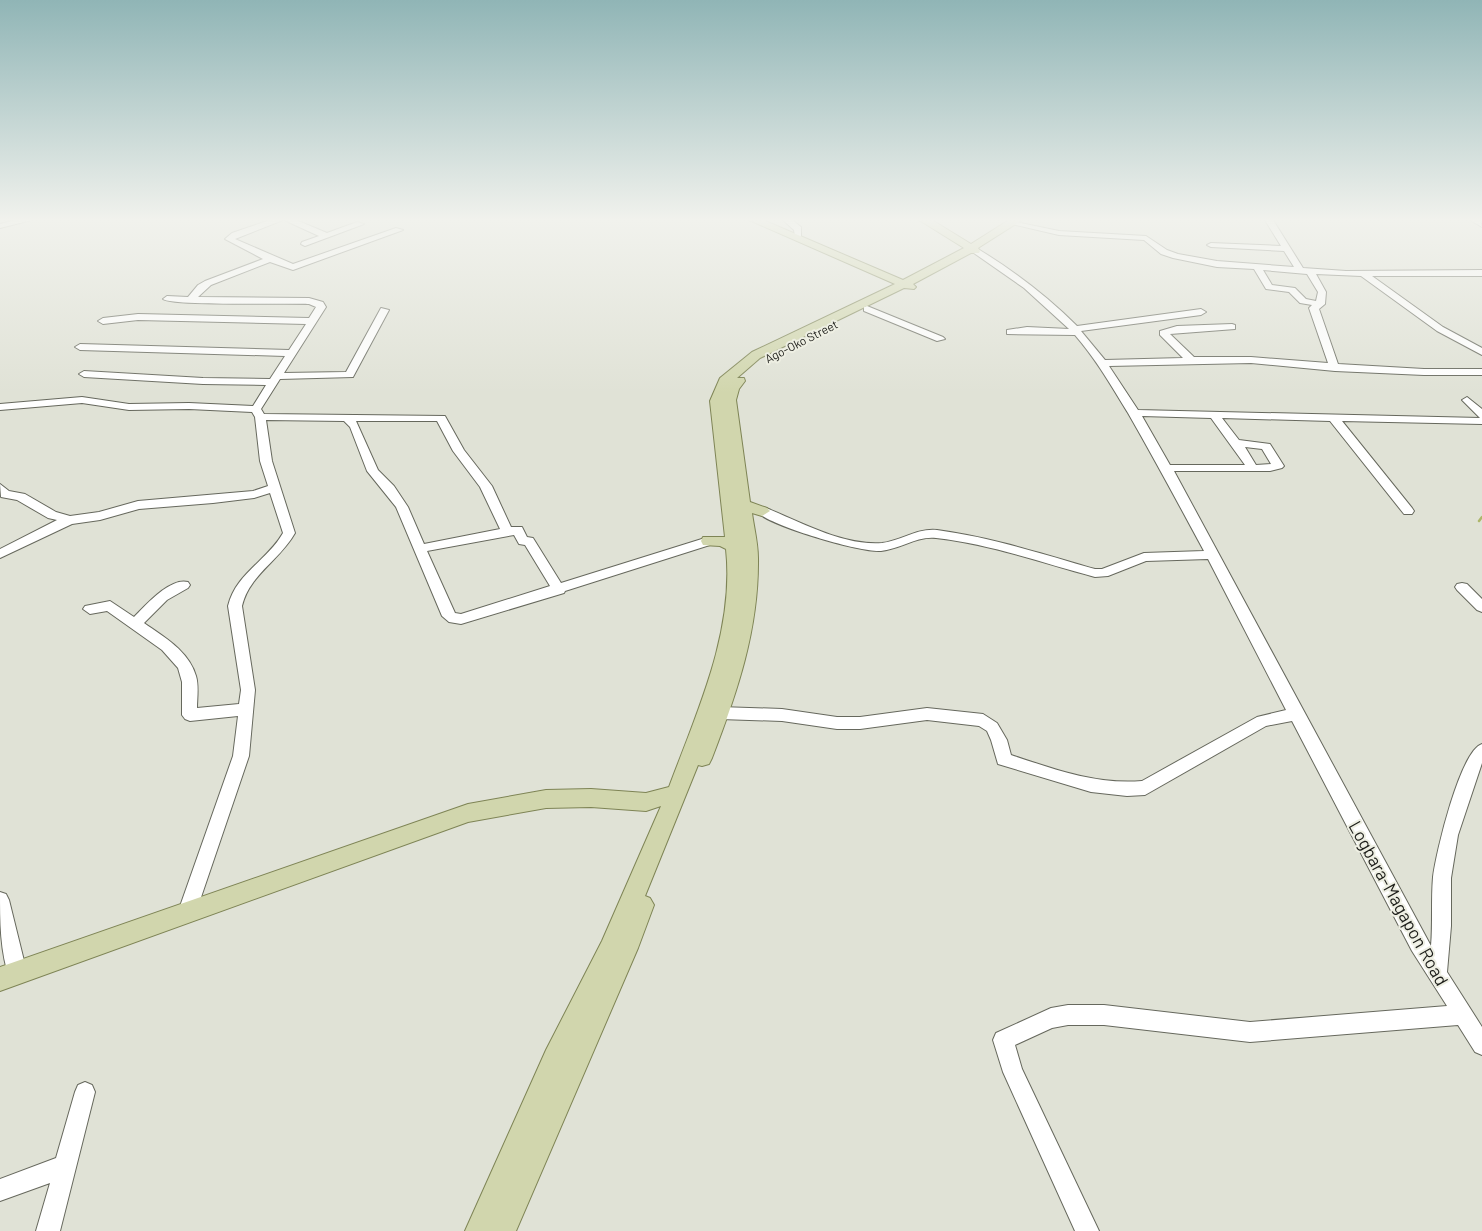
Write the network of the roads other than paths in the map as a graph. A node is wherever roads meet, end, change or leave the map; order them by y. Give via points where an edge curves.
1 (223, 277) edge
2 (885, 277) edge
3 (891, 277) edge
4 (921, 277) edge
5 (923, 277) edge
6 (1015, 277) edge
7 (1263, 277) edge
8 (1310, 277) edge
9 (1368, 277) edge
10 (909, 285) junction
11 (890, 292) junction
12 (167, 299) dead end
13 (190, 300) junction
14 (1320, 304) junction
15 (867, 309) junction
16 (384, 310) dead end
17 (1201, 312) dead end
18 (103, 321) dead end
19 (312, 322) junction
20 (1232, 327) dead end
21 (1075, 330) junction
22 (1010, 332) dead end
23 (940, 339) dead end
24 (80, 347) dead end
25 (1482, 352) edge
26 (292, 353) junction
27 (1192, 361) junction
28 (1102, 363) junction
29 (1335, 368) junction
30 (1482, 372) edge
31 (84, 374) dead end
32 (274, 379) junction
33 (1482, 400) edge
34 (0, 407) edge
35 (258, 413) junction
36 (1133, 413) junction
37 (1213, 414) junction
38 (1482, 415) edge
39 (347, 417) junction
40 (1333, 417) junction
41 (1482, 421) edge
42 (1236, 443) junction
43 (1166, 468) junction
44 (1252, 468) junction
45 (0, 488) edge
46 (274, 488) junction
47 (762, 511) joint
48 (1408, 511) dead end
49 (740, 518) junction
50 (70, 520) junction
51 (507, 532) junction
52 (708, 541) junction
53 (422, 548) junction
54 (0, 554) edge
55 (1212, 555) junction
56 (742, 560) junction
57 (184, 585) dead end
58 (1462, 588) dead end
59 (559, 590) junction
60 (1482, 607) edge
61 (90, 609) dead end
62 (135, 624) junction
63 (246, 709) junction
64 (720, 713) junction
65 (1295, 714) junction
66 (1482, 750) edge
67 (673, 801) junction
68 (645, 810) junction
69 (659, 833) junction
70 (0, 900) edge
71 (187, 912) junction
72 (624, 934) junction
73 (9, 976) edge
74 (1437, 976) junction
75 (0, 988) edge
76 (1462, 1015) junction
77 (1482, 1045) edge
78 (564, 1062) junction
79 (85, 1092) dead end
80 (65, 1166) junction
81 (0, 1190) edge
82 (48, 1231) edge
83 (480, 1231) edge
84 (501, 1231) edge
85 (1087, 1231) edge

1 - 13 street via 201,287
2 - 11 main road
3 - 10 main road
4 - 10 main road
5 - 10 main road, Ago-Oko Street
6 - 21 street, Logbara-Magapon Road via 1036,292
7 - 14 street via 1269,287 1292,290 1303,301
8 - 14 street via 1322,292
9 - 25 street via 1440,329
10 - 11 main road
10 - 15 main road, Ago-Oko Street
11 - 49 main road via 756,356 725,381 717,402
12 - 13 street
13 - 19 street via 316,302 321,307
14 - 29 street via 1314,308
15 - 23 street
15 - 49 main road, Ago-Oko Street via 763,360 733,388 729,400
16 - 32 street via 349,375
17 - 21 street
18 - 19 street via 138,317
19 - 26 street
20 - 27 street via 1177,329 1163,333
21 - 22 street via 1056,332 1034,328
21 - 28 street, Logbara-Magapon Road
24 - 26 street
26 - 32 street
27 - 28 street
27 - 29 street via 1252,360
28 - 36 street, Logbara-Magapon Road
29 - 30 street
31 - 32 street via 203,382
32 - 35 street
33 - 38 street via 1467,400
34 - 35 street via 82,400 129,407 189,406
35 - 39 street
35 - 46 street
36 - 37 street
36 - 43 street, Logbara-Magapon Road
37 - 40 street
37 - 42 street
39 - 51 street via 441,418 459,451 486,486
39 - 53 street via 373,471 390,488
40 - 41 street
40 - 48 street
42 - 44 street
42 - 44 street via 1266,446 1278,466
43 - 44 street
43 - 55 street, Logbara-Magapon Road
45 - 50 street via 5,494 21,497 52,515
46 - 50 street via 254,494 138,505 100,516
46 - 63 street via 287,540 246,581 236,598 248,690
47 - 49 main road
47 - 55 street via 865,546 883,547 910,536 934,534 1041,557 1095,573 1144,557
49 - 52 main road
49 - 56 main road, Ago-Oko Street
50 - 54 street
51 - 53 street
51 - 59 street via 518,530 523,541 529,541
52 - 56 main road via 722,541
52 - 59 street
53 - 59 street via 449,616 454,619
55 - 65 street, Logbara-Magapon Road
56 - 64 main road via 744,632
56 - 67 main road via 719,679
57 - 62 street via 162,598
58 - 60 street
61 - 62 street via 110,606
62 - 63 street via 162,642 184,666 188,676 190,715
63 - 71 street via 236,776
64 - 65 street via 782,715 836,723 927,714 983,720 992,727 1004,759 1066,779 1129,790 1145,788 1262,721
64 - 72 main road
65 - 74 street, Logbara-Magapon Road
66 - 74 street via 1473,763 1449,835 1442,878
67 - 68 main road
67 - 69 main road
67 - 71 main road via 546,799 468,813
68 - 69 main road
68 - 75 main road via 542,807 456,826
69 - 72 main road
70 - 73 street
71 - 73 main road
72 - 78 main road
74 - 76 street, Logbara-Magapon Road
76 - 77 street, Logbara-Magapon Road
76 - 85 street via 1250,1032 1104,1015 1068,1015 1051,1018 1003,1040 1013,1072
78 - 83 main road
78 - 84 main road
79 - 80 street
80 - 81 street
80 - 82 street

